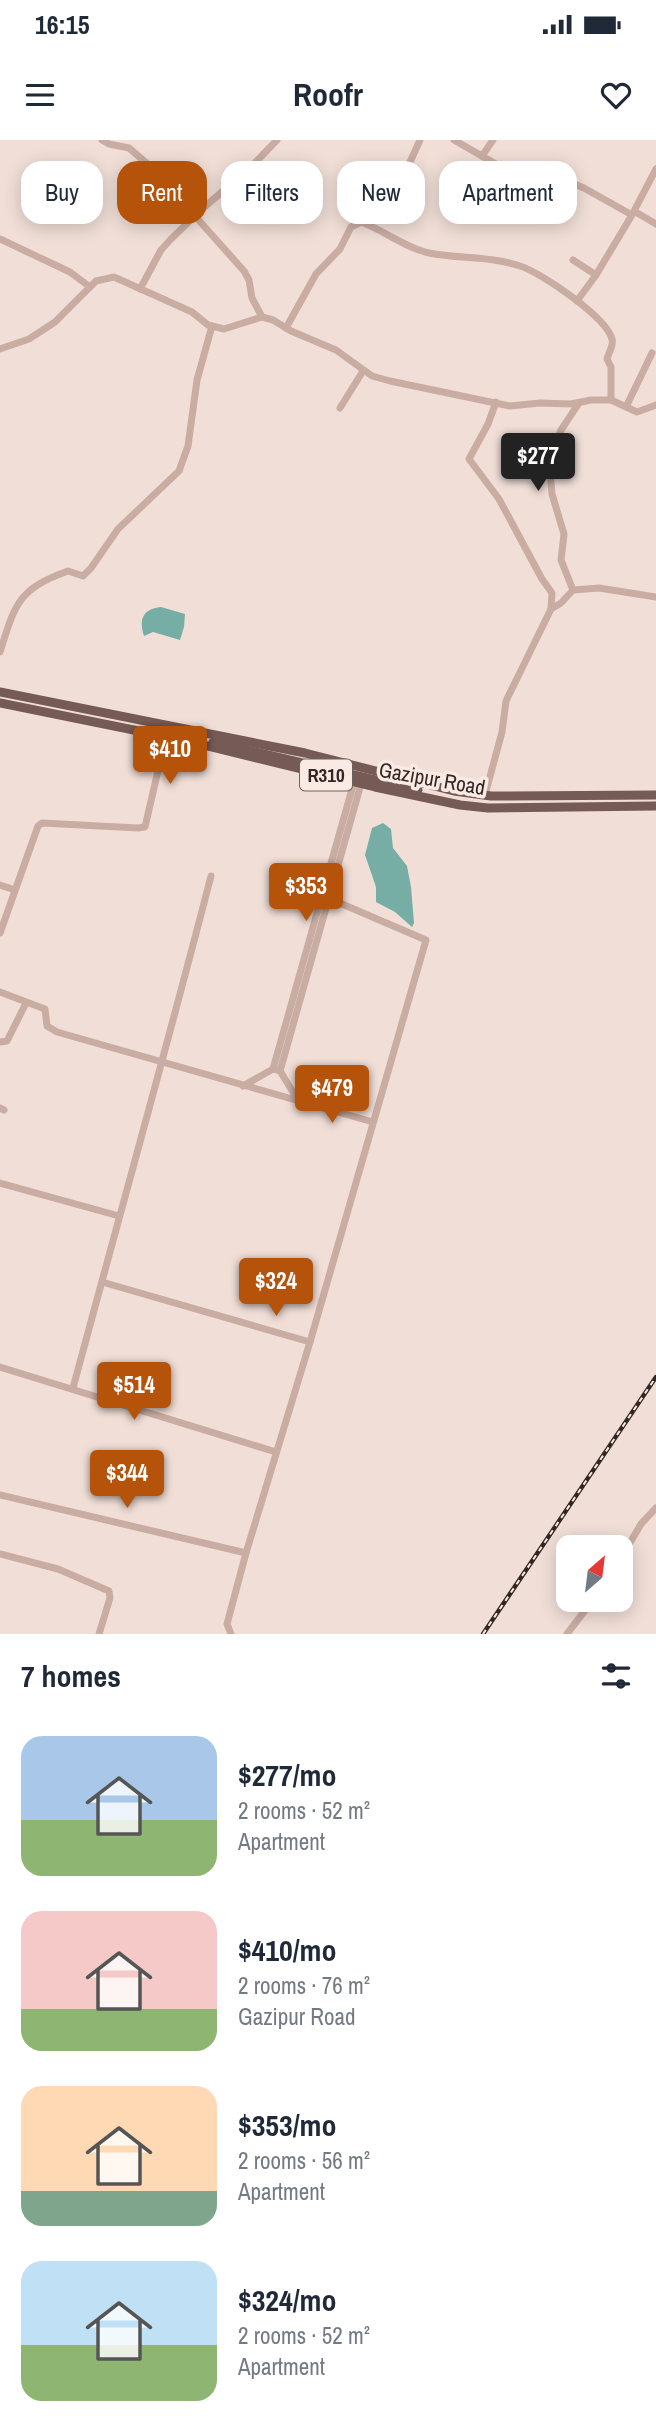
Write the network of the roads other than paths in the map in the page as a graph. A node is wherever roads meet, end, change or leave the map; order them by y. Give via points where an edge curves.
1 (102, 140) edge
2 (277, 140) edge
3 (420, 140) edge
4 (454, 140) edge
5 (493, 140) edge
6 (482, 156) junction
7 (143, 161) edge
8 (410, 161) edge
9 (491, 161) edge
10 (656, 169) edge
11 (577, 185) edge
12 (207, 205) edge
13 (633, 213) junction
14 (187, 224) edge
15 (207, 224) edge
16 (656, 224) edge
17 (0, 239) edge
18 (573, 260) dead end
19 (596, 275) junction
20 (90, 287) junction
21 (140, 289) junction
22 (577, 301) junction
23 (262, 317) junction
24 (212, 326) junction
25 (286, 328) junction
26 (0, 349) edge
27 (652, 353) dead end
28 (363, 371) junction
29 (611, 400) junction
30 (496, 402) junction
31 (580, 403) junction
32 (656, 405) edge
33 (625, 407) junction
34 (340, 408) dead end
35 (573, 590) junction
36 (656, 597) edge
37 (551, 609) junction
38 (0, 652) edge
39 (0, 692) edge
40 (0, 701) edge
41 (166, 737) junction
42 (358, 783) junction
43 (485, 795) junction
44 (656, 795) edge
45 (656, 804) edge
46 (211, 876) dead end
47 (0, 885) edge
48 (15, 890) junction
49 (328, 898) junction
50 (0, 933) edge
51 (0, 992) edge
52 (26, 1003) junction
53 (0, 1042) edge
54 (163, 1064) junction
55 (277, 1070) junction
56 (243, 1086) junction
57 (299, 1102) junction
58 (373, 1122) junction
59 (0, 1183) edge
60 (119, 1216) junction
61 (102, 1282) junction
62 (310, 1342) junction
63 (0, 1367) edge
64 (73, 1388) junction
65 (276, 1452) junction
66 (0, 1495) edge
67 (656, 1508) edge
68 (634, 1536) edge
69 (246, 1553) junction
70 (0, 1554) edge
71 (584, 1612) edge
72 (99, 1634) edge
73 (231, 1634) edge
74 (567, 1634) edge

1 - 7 street via 129,148
2 - 12 street
3 - 8 street
4 - 6 street
5 - 6 street
6 - 9 street
10 - 13 street
11 - 13 street
13 - 16 street
13 - 19 street
14 - 21 street via 161,250
15 - 23 street via 249,279
17 - 20 street via 61,267
18 - 19 street
19 - 22 street
20 - 21 street via 114,277
20 - 26 street via 55,322 29,339
21 - 24 street
22 - 25 street via 521,266 429,253 361,222 351,228 340,249 316,274
22 - 29 street via 613,340 607,359
23 - 24 street via 224,329
23 - 25 street
24 - 38 street via 179,471 118,529 83,576 68,571 42,580 21,598 12,611
25 - 28 street via 336,350
27 - 33 street
28 - 30 street via 390,382
28 - 34 street
29 - 31 street
29 - 33 street
30 - 31 street via 510,406
30 - 37 street via 469,459 499,499 552,593
31 - 35 street via 558,436 550,460 552,494 564,534 561,560
32 - 33 street via 637,412
35 - 36 street via 599,588
35 - 37 street
37 - 43 street via 506,701
39 - 43 main road, Gazipur Road / R310 via 225,735 454,792
40 - 41 main road, Gazipur Road / R310
40 - 45 main road via 229,745 471,801
41 - 42 main road, Gazipur Road / R310
41 - 48 street via 145,827 42,822
42 - 45 main road, Gazipur Road / R310 via 488,808
42 - 49 street
42 - 55 street
43 - 44 main road, Gazipur Road / R310
46 - 54 street
47 - 48 street
48 - 50 street
49 - 55 street
49 - 58 street via 426,940
51 - 52 street
52 - 53 street via 7,1041
52 - 54 street via 45,1009 47,1026 57,1032
54 - 56 street
54 - 60 street
55 - 56 street
55 - 57 street
56 - 57 street
57 - 58 street
58 - 62 street
59 - 60 street
60 - 61 street
61 - 62 street
61 - 64 street
62 - 65 street
63 - 64 street
64 - 65 street
65 - 69 street
66 - 69 street
67 - 68 street
69 - 73 street via 227,1624
70 - 72 street via 58,1569 109,1591
71 - 74 street

